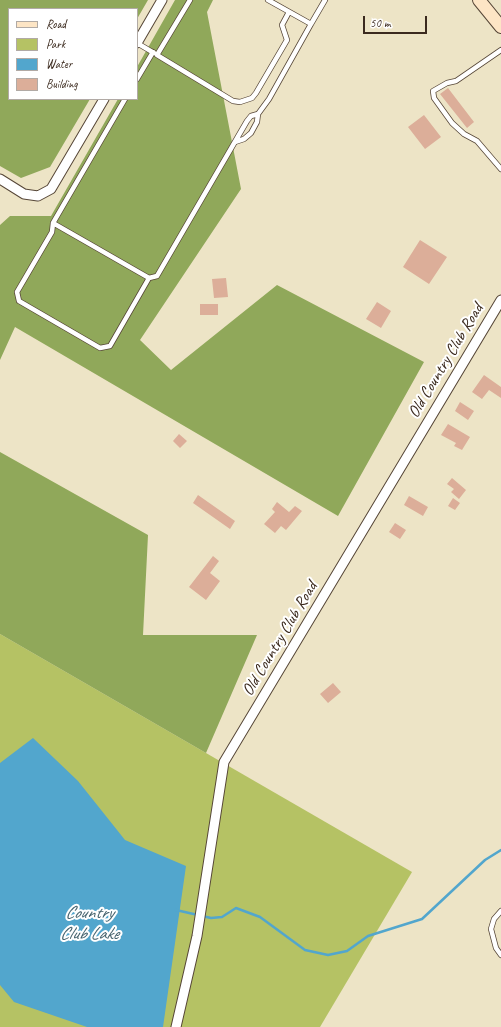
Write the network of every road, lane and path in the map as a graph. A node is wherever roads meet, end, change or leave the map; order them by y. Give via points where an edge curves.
1 (162, 0) edge
2 (190, 0) edge
3 (268, 0) edge
4 (325, 0) edge
5 (479, 0) edge
6 (289, 12) junction
7 (310, 24) junction
8 (501, 27) edge
9 (138, 41) edge
10 (138, 44) edge
11 (501, 50) edge
12 (155, 54) junction
13 (138, 78) edge
14 (103, 100) edge
15 (124, 100) edge
16 (258, 114) junction
17 (235, 142) junction
18 (501, 169) edge
19 (0, 179) edge
20 (53, 224) junction
21 (149, 278) junction
22 (501, 300) edge
23 (501, 911) edge
24 (501, 955) edge
25 (176, 1027) edge

1 - 9 street
2 - 12 lane
3 - 6 lane
4 - 7 lane
5 - 8 street
6 - 7 lane
6 - 12 lane via 282,25 287,40 256,93 247,100 233,101
7 - 16 lane via 269,99
10 - 12 lane
11 - 18 lane via 456,82 433,91 434,98 452,123 477,141
12 - 13 lane
14 - 19 street via 51,189 38,196 24,194
15 - 20 lane
16 - 17 lane via 251,116
16 - 17 lane via 251,133
17 - 21 lane via 157,276
20 - 21 lane
20 - 21 lane via 52,232 17,292 19,302 100,348 110,346
22 - 25 street, Old Country Club Road via 224,762 200,921
23 - 24 lane via 494,919 491,929 494,943

